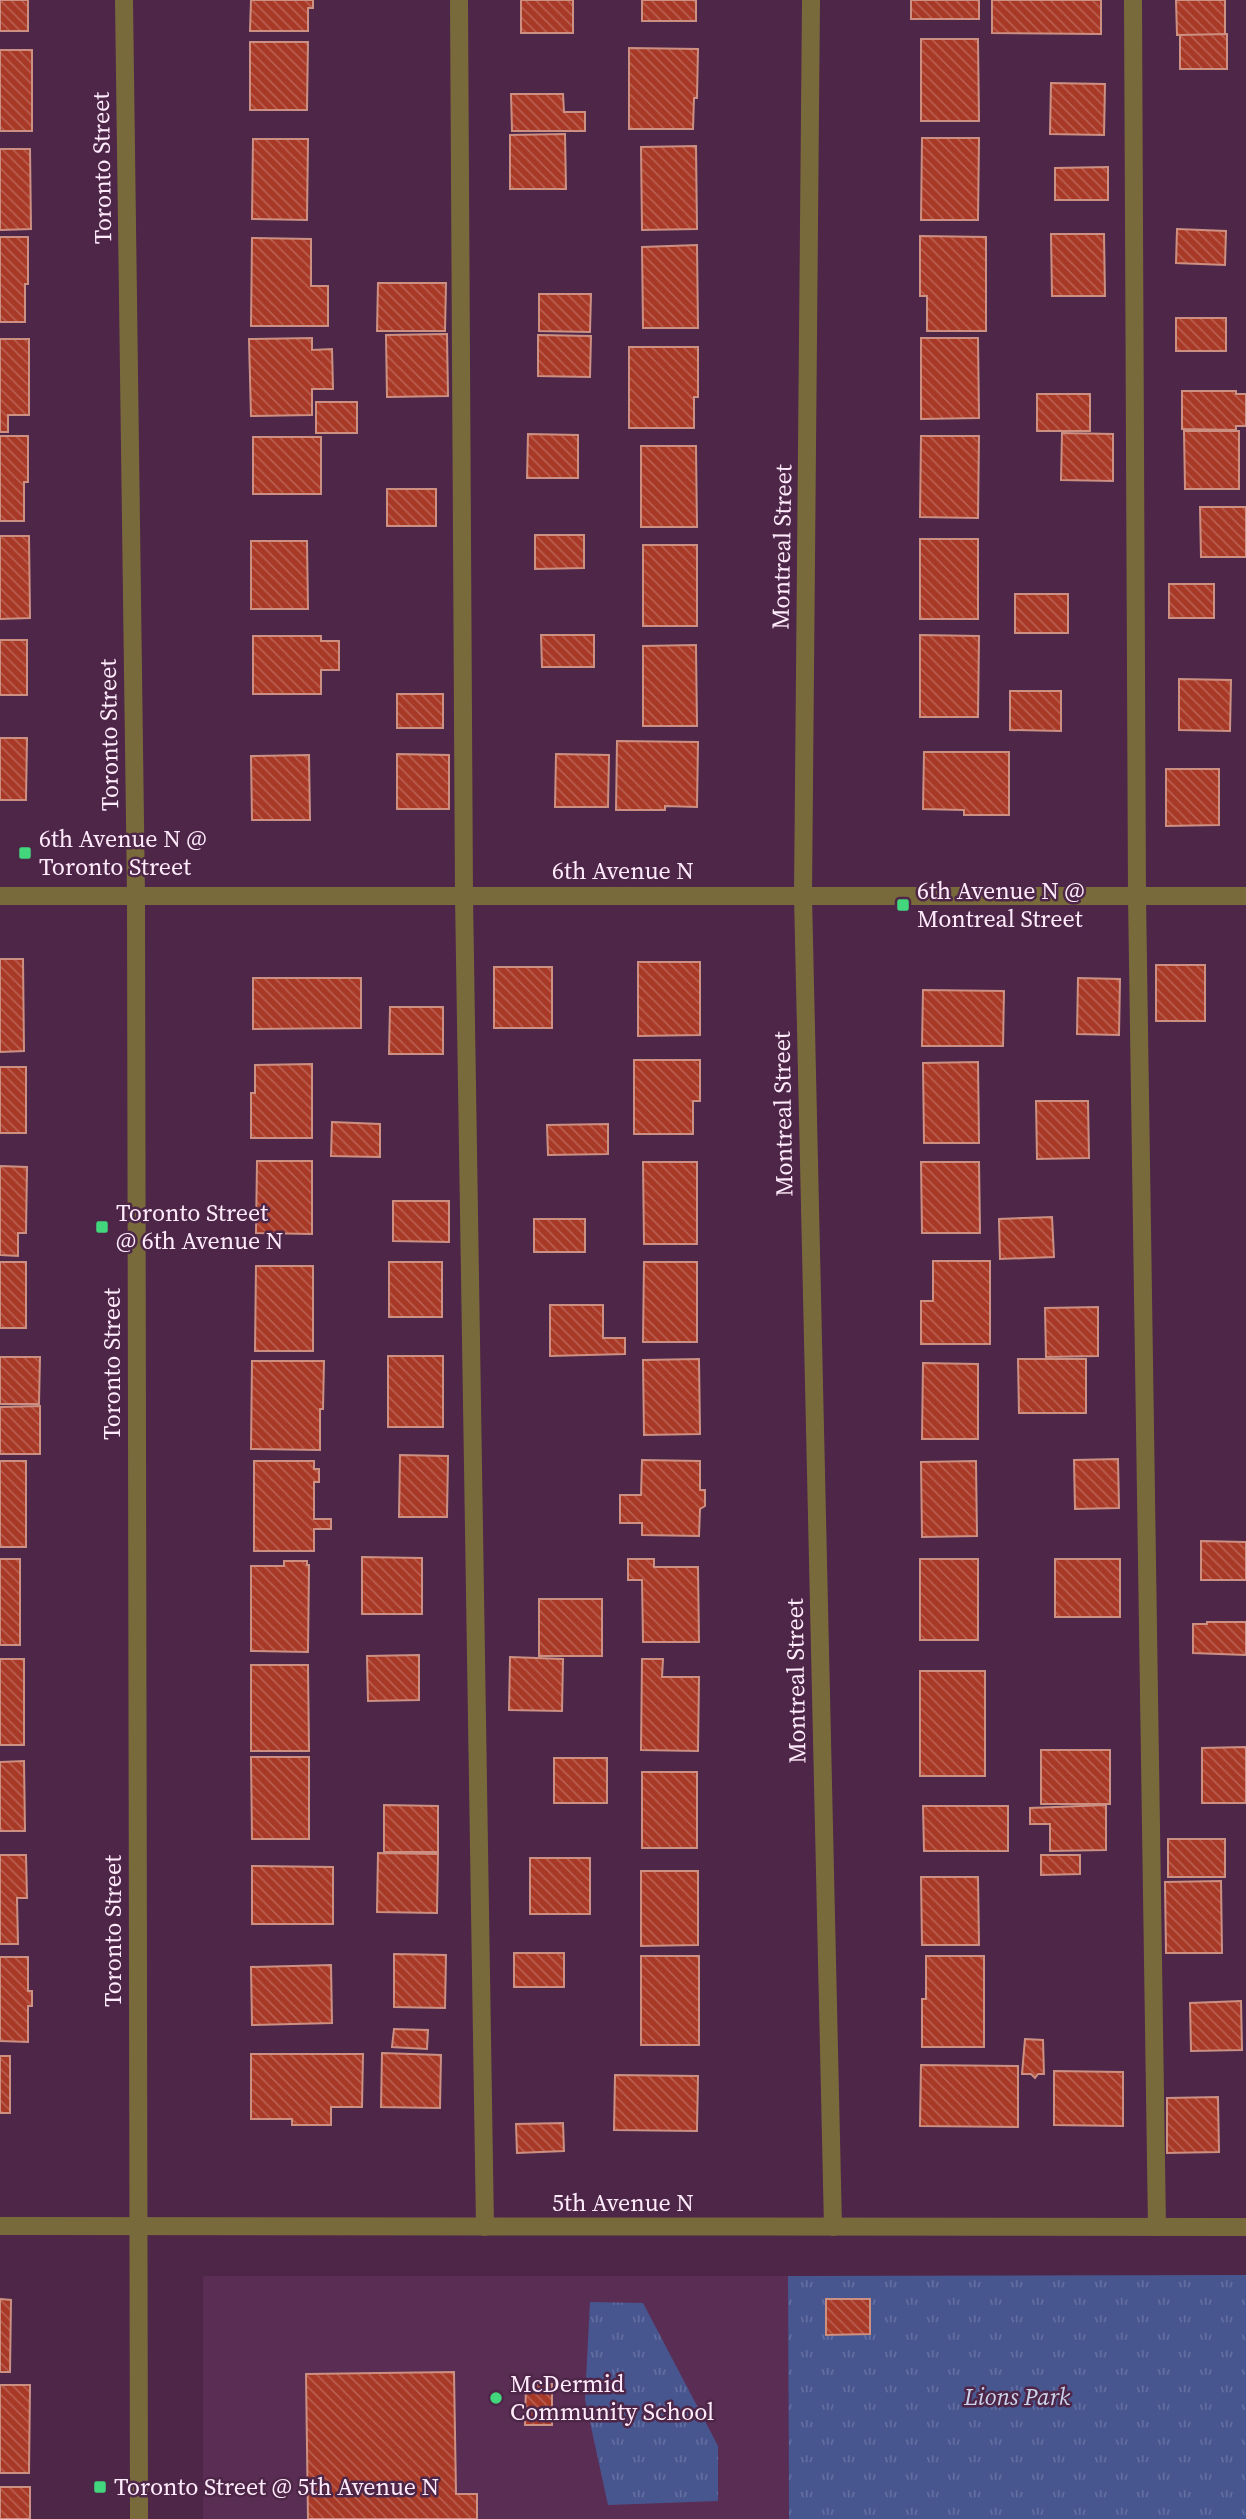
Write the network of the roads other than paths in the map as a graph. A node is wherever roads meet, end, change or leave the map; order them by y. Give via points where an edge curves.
1 (124, 0) edge
2 (459, 0) edge
3 (811, 0) edge
4 (1133, 0) edge
5 (0, 896) edge
6 (136, 896) junction
7 (464, 896) junction
8 (803, 896) junction
9 (1137, 896) junction
10 (1246, 896) edge
11 (0, 2227) edge
12 (138, 2227) junction
13 (485, 2227) junction
14 (833, 2227) junction
15 (1157, 2227) junction
16 (1246, 2227) edge
17 (139, 2519) edge

1 - 6 street, Toronto Street
2 - 7 street
3 - 8 street, Montreal Street
4 - 9 street
5 - 6 street, 6th Avenue N
6 - 7 street, 6th Avenue N
6 - 12 street, Toronto Street
7 - 8 street, 6th Avenue N
7 - 13 street
8 - 9 street, 6th Avenue N
8 - 14 street, Montreal Street
9 - 10 street, 6th Avenue N
9 - 15 street
11 - 12 street, 5th Avenue N
12 - 13 street, 5th Avenue N
12 - 17 street, Toronto Street
13 - 14 street, 5th Avenue N
14 - 15 street, 5th Avenue N
15 - 16 street, 5th Avenue N

